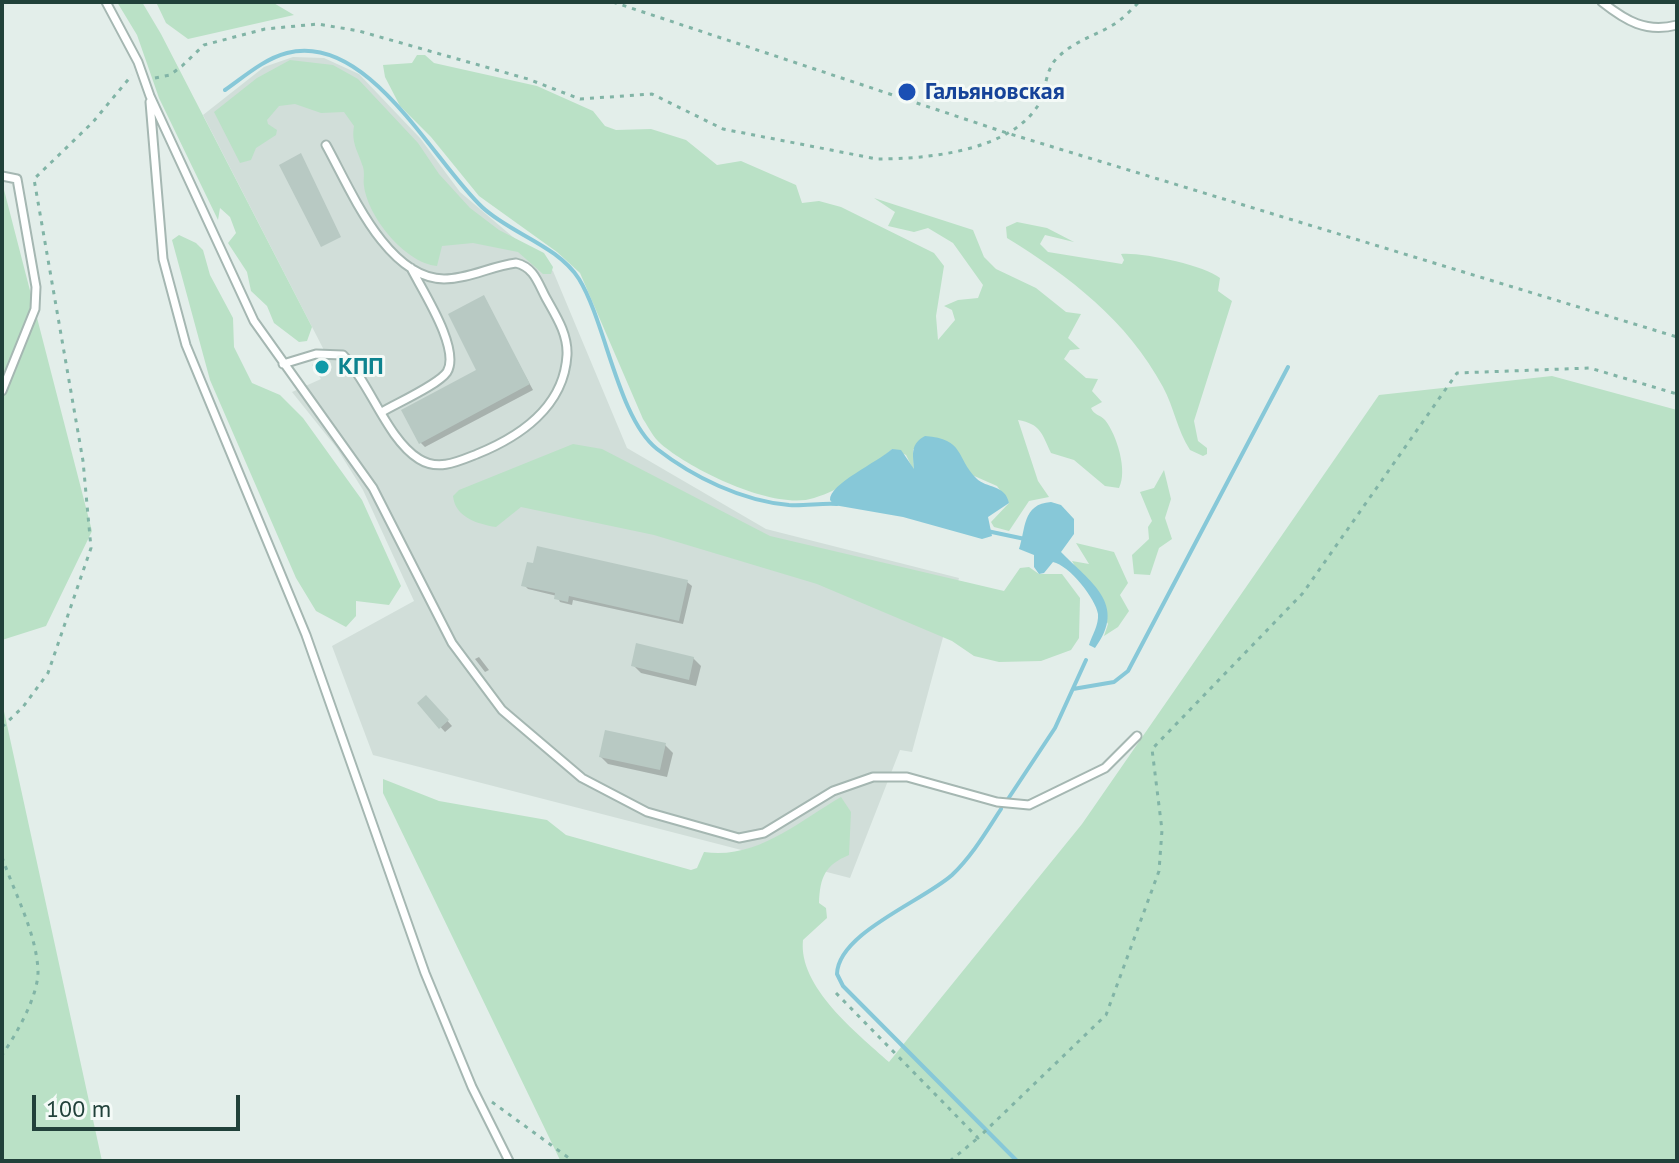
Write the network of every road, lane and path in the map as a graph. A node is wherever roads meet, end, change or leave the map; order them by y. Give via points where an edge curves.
1 (106, 2) edge
2 (613, 2) edge
3 (1139, 2) edge
4 (1602, 2) edge
5 (1677, 25) edge
6 (143, 76) junction
7 (150, 96) junction
8 (1007, 133) junction
9 (326, 145) dead end
10 (2, 176) edge
11 (410, 267) junction
12 (1677, 337) edge
13 (283, 364) junction
14 (2, 391) edge
15 (1677, 394) edge
16 (382, 412) junction
17 (2, 727) edge
18 (1137, 736) dead end
19 (2, 772) edge
20 (2, 800) edge
21 (2, 857) edge
22 (836, 993) dead end
23 (2, 1055) edge
24 (472, 1087) junction
25 (978, 1138) junction
26 (509, 1161) edge
27 (573, 1161) edge
28 (950, 1161) edge

1 - 6 lane
2 - 8 path
3 - 8 path via 1113,26 1085,36 1061,54 1049,70 1035,111
4 - 5 lane via 1643,27
6 - 7 lane
6 - 8 path via 170,75 204,45 221,39 318,24 528,79 580,99 652,94 723,129 877,159 973,146
6 - 17 path via 131,75 93,122 34,179 83,461 91,548 48,673
7 - 13 lane via 243,301
7 - 24 lane via 163,259 175,314 306,635 425,973
8 - 12 path
9 - 11 lane via 371,227
10 - 14 lane via 17,179 36,287 35,309
11 - 16 lane via 448,343 450,362 444,375
11 - 16 lane via 442,279 506,264 524,265 533,272 563,329 567,359 556,390 537,419 502,444 455,463 430,465 412,454
13 - 16 lane via 316,354 343,355
13 - 18 lane via 373,488 440,621 485,691 563,765 647,812 726,837 751,837 853,781 890,775 1005,804 1029,805 1105,768
15 - 25 path via 1590,368 1457,373 1303,593 1152,749 1162,830 1159,871 1106,1015
19 - 20 path
21 - 23 path via 39,971 20,1030
22 - 25 path
24 - 26 lane
24 - 27 path
25 - 28 path

